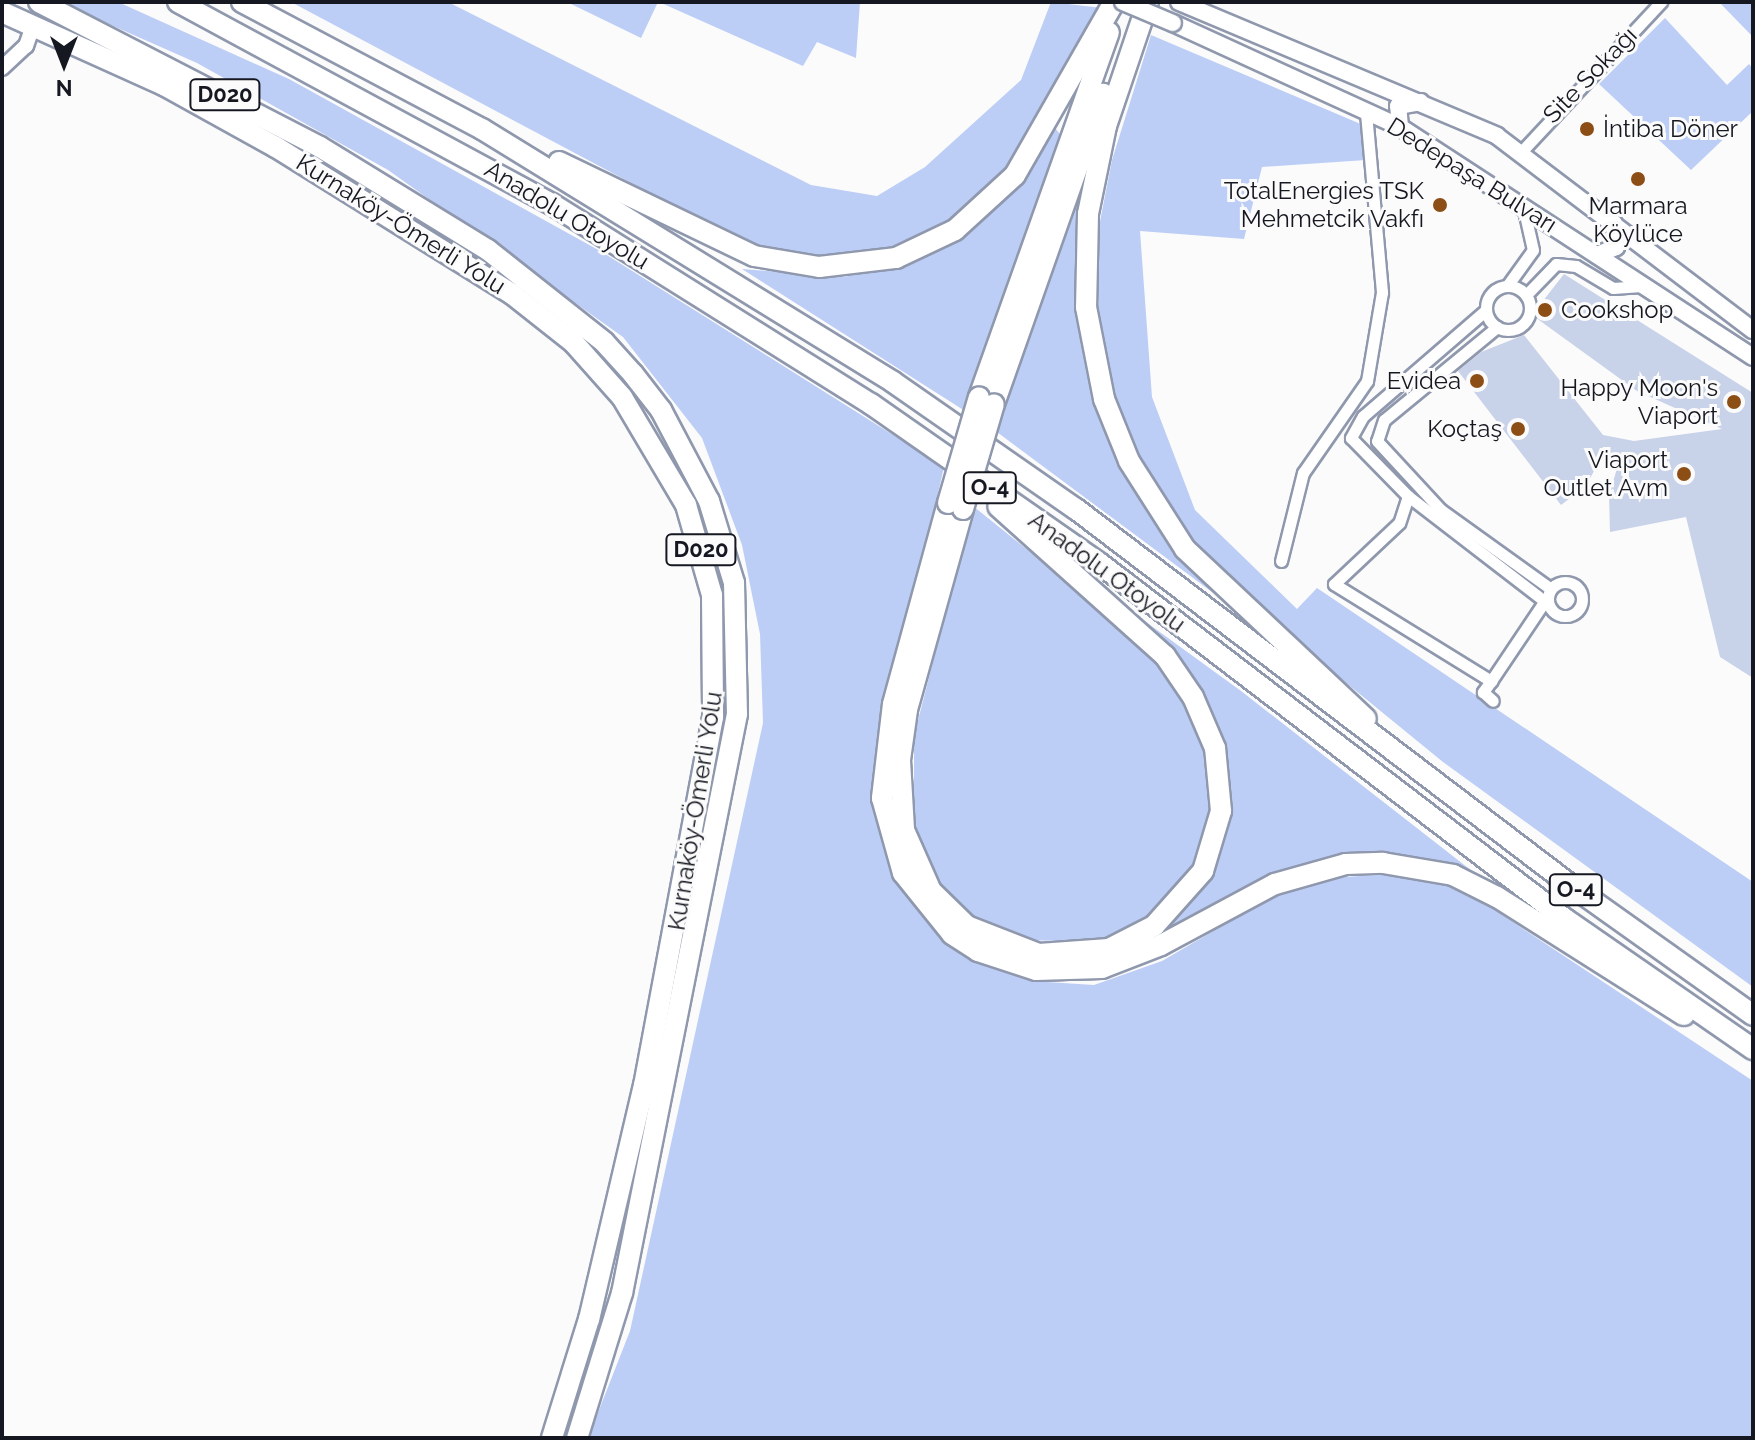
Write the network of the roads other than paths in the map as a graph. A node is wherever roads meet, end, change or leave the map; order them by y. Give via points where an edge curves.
1 (39, 2) edge
2 (178, 2) edge
3 (242, 2) edge
4 (1114, 2) edge
5 (1122, 2) edge
6 (1141, 2) edge
7 (1148, 2) edge
8 (1179, 2) edge
9 (1661, 2) edge
10 (2, 12) edge
11 (33, 26) junction
12 (2, 68) edge
13 (1424, 102) junction
14 (1366, 111) junction
15 (1400, 127) junction
16 (482, 129) junction
17 (1522, 151) junction
18 (1520, 202) junction
19 (1613, 222) junction
20 (1597, 255) junction
21 (1507, 286) junction
22 (1645, 286) junction
23 (1526, 295) junction
24 (1486, 310) junction
25 (1497, 327) junction
26 (1753, 330) edge
27 (1753, 357) edge
28 (987, 400) junction
29 (1355, 426) junction
30 (1376, 437) junction
31 (932, 448) junction
32 (1361, 450) junction
33 (1408, 496) junction
34 (955, 506) junction
35 (1281, 561) dead end
36 (1551, 589) junction
37 (1546, 603) junction
38 (1491, 681) junction
39 (1493, 701) dead end
40 (1403, 760) junction
41 (1753, 1015) edge
42 (1753, 1052) edge
43 (552, 1438) edge
44 (577, 1438) edge

1 - 44 highway, Kurnaköy-Ömerli Yolu / D020 via 320,147 488,250 604,342 633,374 661,410 709,501 734,583 737,714 622,1293
2 - 31 highway, Anadolu Otoyolu / O-4 via 552,204
3 - 16 highway, Anadolu Otoyolu / O-4
4 - 16 highway via 1054,116 999,193 941,239 864,265 819,267 754,256
5 - 14 main road, Dedepaşa Bulvarı, bridge
5 - 28 highway
6 - 28 highway
7 - 40 highway via 1098,157 1085,244 1090,336 1114,428 1147,494 1185,549 1345,696
8 - 13 main road, Dedepaşa Bulvarı
9 - 17 street, Site Sokağı
10 - 11 highway, Kurnaköy-Ömerli Yolu / D020
11 - 12 street via 26,46
11 - 43 highway, Kurnaköy-Ömerli Yolu / D020 via 276,147 512,294 574,343 622,397 686,505 712,595 713,717 644,1085 589,1319
13 - 15 main road via 1398,106
13 - 17 main road, Dedepaşa Bulvarı
14 - 15 main road, Dedepaşa Bulvarı
14 - 35 street via 1382,292 1367,381 1303,473
15 - 18 main road, Dedepaşa Bulvarı
16 - 40 highway, Anadolu Otoyolu / O-4 via 893,382 1076,509
17 - 19 main road, Dedepaşa Bulvarı
18 - 20 main road, Dedepaşa Bulvarı
18 - 21 street via 1531,222 1533,250
19 - 20 main road via 1616,247
19 - 26 main road, Dedepaşa Bulvarı
20 - 22 main road, Dedepaşa Bulvarı
21 - 23 street
21 - 24 street via 1489,296
22 - 23 street via 1613,288 1576,266 1556,264
22 - 27 main road, Dedepaşa Bulvarı
23 - 25 street via 1530,310 1524,323 1511,330
24 - 25 street
24 - 29 street
25 - 30 street
28 - 34 highway, bridge
29 - 30 street via 1369,425
29 - 32 street via 1351,438
30 - 32 street
30 - 36 street via 1441,510
31 - 34 highway via 1128,617 1179,674 1205,720 1222,792 1213,852 1173,909 1109,949 1039,954 967,926 931,891 908,840 900,797 907,710
31 - 42 highway, Anadolu Otoyolu / O-4 via 1099,563 1565,919
32 - 33 street
33 - 37 street
33 - 38 street via 1399,523 1334,584
34 - 42 highway via 893,704 882,798 903,873 952,934 978,951 1036,970 1102,968 1314,871 1383,863 1423,868 1497,897 1650,996
36 - 37 street
36 - 37 street via 1573,584 1581,605 1564,616
37 - 38 street
38 - 39 street via 1483,692
40 - 41 highway, Anadolu Otoyolu / O-4

